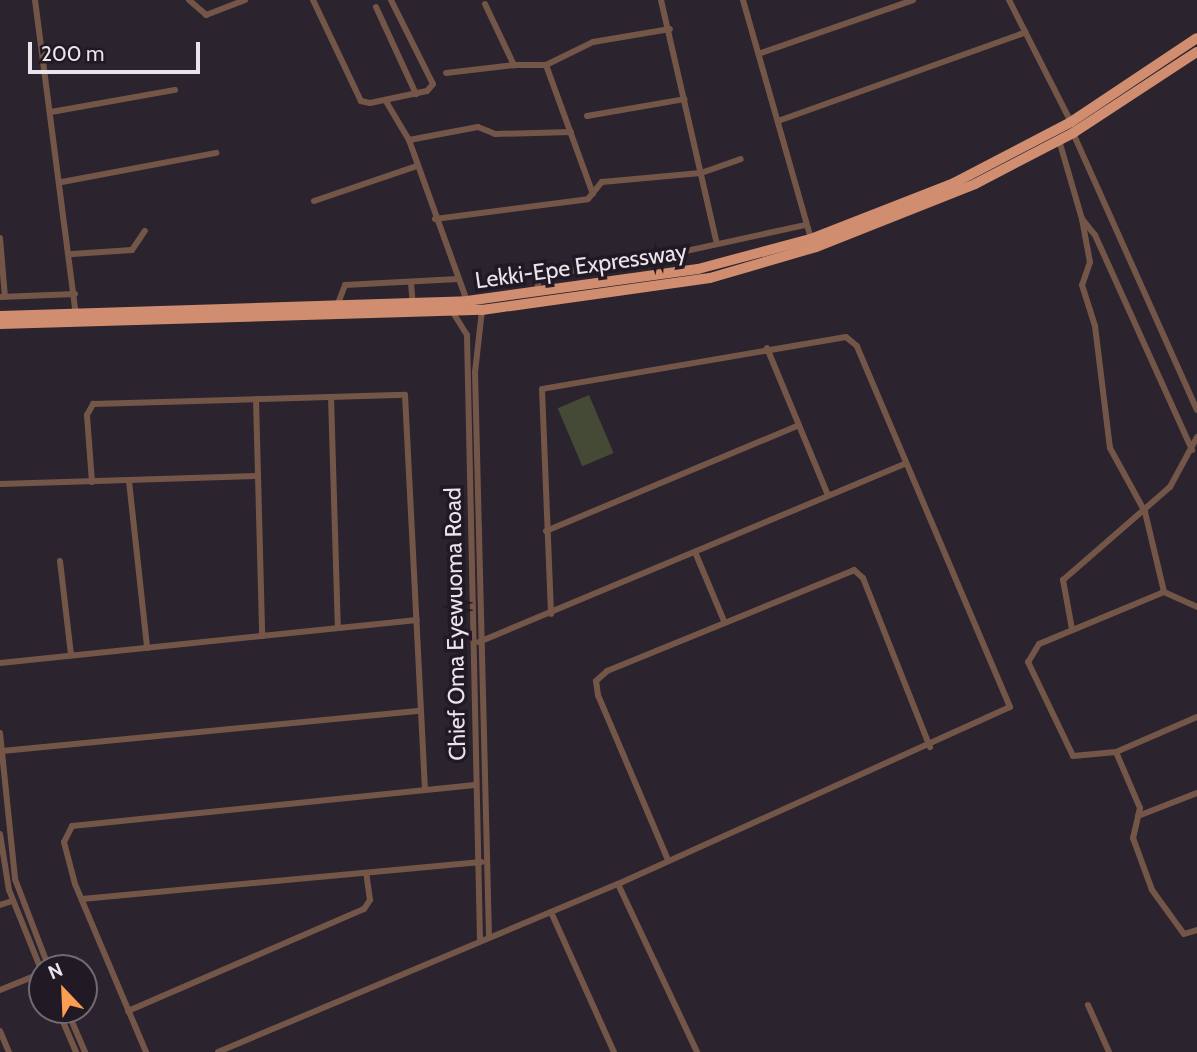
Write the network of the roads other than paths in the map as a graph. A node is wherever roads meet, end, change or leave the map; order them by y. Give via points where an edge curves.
1 (35, 0) edge
2 (189, 0) edge
3 (245, 0) edge
4 (313, 0) edge
5 (391, 0) edge
6 (661, 0) edge
7 (743, 0) edge
8 (913, 0) edge
9 (1009, 0) edge
10 (895, 3) edge
11 (485, 4) dead end
12 (376, 7) dead end
13 (670, 29) junction
14 (1026, 32) junction
15 (1197, 38) edge
16 (1197, 52) edge
17 (761, 54) junction
18 (514, 65) junction
19 (546, 65) junction
20 (446, 73) dead end
21 (175, 90) dead end
22 (416, 94) junction
23 (685, 99) junction
24 (387, 103) junction
25 (51, 112) junction
26 (587, 116) dead end
27 (778, 121) junction
28 (1072, 127) junction
29 (571, 132) junction
30 (409, 140) junction
31 (1059, 140) junction
32 (216, 153) dead end
33 (741, 159) dead end
34 (417, 166) junction
35 (701, 173) junction
36 (62, 182) junction
37 (593, 194) junction
38 (314, 201) dead end
39 (435, 219) junction
40 (1082, 219) junction
41 (806, 225) junction
42 (145, 231) dead end
43 (775, 232) junction
44 (0, 238) edge
45 (811, 239) junction
46 (717, 244) junction
47 (779, 247) junction
48 (72, 254) junction
49 (458, 279) junction
50 (411, 283) junction
51 (75, 294) junction
52 (537, 295) junction
53 (3, 297) edge
54 (467, 301) junction
55 (413, 304) junction
56 (337, 306) junction
57 (482, 310) junction
58 (452, 311) junction
59 (76, 314) junction
60 (224, 315) junction
61 (0, 316) edge
62 (0, 324) edge
63 (767, 348) junction
64 (331, 397) junction
65 (256, 399) junction
66 (1197, 410) edge
67 (799, 425) junction
68 (1197, 437) edge
69 (1192, 450) junction
70 (906, 463) junction
71 (257, 476) junction
72 (130, 481) junction
73 (92, 482) junction
74 (0, 484) edge
75 (828, 495) junction
76 (1145, 512) junction
77 (546, 531) junction
78 (695, 552) junction
79 (60, 561) dead end
80 (1164, 592) junction
81 (1197, 607) edge
82 (551, 614) junction
83 (417, 620) junction
84 (723, 621) junction
85 (338, 627) junction
86 (1072, 629) junction
87 (262, 636) junction
88 (477, 642) junction
89 (147, 648) junction
90 (71, 655) junction
91 (0, 663) edge
92 (420, 711) junction
93 (1197, 717) edge
94 (0, 733) edge
95 (930, 747) junction
96 (2, 751) junction
97 (1116, 752) junction
98 (475, 785) junction
99 (425, 789) junction
100 (1197, 793) edge
101 (1138, 817) junction
102 (0, 834) edge
103 (668, 860) junction
104 (481, 862) junction
105 (366, 873) junction
106 (618, 884) junction
107 (82, 899) junction
108 (12, 901) junction
109 (0, 905) edge
110 (551, 912) junction
111 (1197, 930) edge
112 (489, 936) junction
113 (480, 940) junction
114 (34, 954) edge
115 (44, 954) edge
116 (28, 978) edge
117 (0, 990) edge
118 (1088, 1004) dead end
119 (128, 1011) junction
120 (64, 1024) edge
121 (73, 1024) edge
122 (0, 1031) edge
123 (9, 1052) edge
124 (76, 1052) edge
125 (85, 1052) edge
126 (146, 1052) edge
127 (218, 1052) edge
128 (614, 1052) edge
129 (697, 1052) edge
130 (1109, 1052) edge

1 - 25 street
2 - 3 street via 206,15
4 - 24 street via 361,101
5 - 22 street via 432,78 431,89
6 - 13 street
7 - 17 street
8 - 10 street
9 - 14 street
10 - 17 street
11 - 18 street
12 - 22 street
13 - 19 street via 593,42
13 - 23 street
14 - 27 street
14 - 28 street
15 - 28 highway, Lekki-Epe Expressway
16 - 28 highway, Lekki-Epe Expressway
17 - 27 street
18 - 19 street
18 - 20 street
19 - 29 street
21 - 25 street
22 - 24 street
23 - 26 street
23 - 35 street
24 - 30 street
25 - 36 street
27 - 41 street
28 - 31 highway, Lekki-Epe Expressway
28 - 45 highway, Lekki-Epe Expressway via 954,183
28 - 66 street
29 - 30 street via 495,134 478,127
29 - 37 street
30 - 34 street
31 - 40 street
31 - 57 highway, Lekki-Epe Expressway via 908,214 771,261 668,287
32 - 36 street
33 - 35 street
34 - 38 street
34 - 39 street
35 - 37 street via 602,182
35 - 46 street
36 - 48 street
37 - 39 street
39 - 49 street
40 - 69 street via 1095,235
40 - 76 street via 1090,262 1082,285 1096,331 1110,448
41 - 43 street
41 - 45 street
42 - 48 street via 136,249
43 - 46 street
43 - 47 street
44 - 53 street
45 - 47 highway, Lekki-Epe Expressway
46 - 52 street via 617,266 539,274
47 - 52 highway, Lekki-Epe Expressway via 653,279
48 - 51 street
49 - 50 street
49 - 54 street
50 - 55 street
50 - 56 street via 345,285
51 - 53 street
51 - 59 street
52 - 54 highway, Lekki-Epe Expressway
54 - 55 highway, Lekki-Epe Expressway
55 - 56 highway, Lekki-Epe Expressway
56 - 60 highway, Lekki-Epe Expressway
57 - 58 highway, Lekki-Epe Expressway
57 - 88 street, Chief Oma Eyewuoma Road via 475,372
58 - 60 highway, Lekki-Epe Expressway
58 - 88 street, Chief Oma Eyewuoma Road via 467,335
59 - 60 highway, Lekki-Epe Expressway
59 - 61 highway, Lekki-Epe Expressway
60 - 62 highway, Lekki-Epe Expressway
63 - 67 street
63 - 70 street via 853,340
63 - 77 street via 542,389
64 - 65 street
64 - 83 street via 408,398
64 - 85 street
65 - 71 street
65 - 73 street via 93,404 87,415
67 - 75 street
67 - 77 street
68 - 69 street
69 - 76 street via 1182,472
70 - 75 street
70 - 95 street via 1010,707
71 - 72 street
71 - 87 street
72 - 73 street
72 - 89 street
73 - 74 street
75 - 78 street
76 - 80 street
76 - 86 street via 1063,580
77 - 82 street
78 - 82 street
78 - 84 street
79 - 90 street
80 - 81 street
80 - 86 street
82 - 88 street
83 - 85 street
83 - 92 street
84 - 95 street via 832,575 859,573
84 - 103 street via 596,681
85 - 87 street
86 - 97 street via 1039,644 1028,662 1073,756
87 - 89 street
88 - 98 street, Chief Oma Eyewuoma Road
88 - 104 street, Chief Oma Eyewuoma Road
89 - 90 street
90 - 91 street
92 - 96 street
92 - 99 street
93 - 97 street
94 - 96 street
95 - 103 street
96 - 115 street via 15,879
97 - 101 street
98 - 99 street
98 - 104 street, Chief Oma Eyewuoma Road
99 - 107 street via 79,822 64,842
100 - 101 street
101 - 111 street via 1133,838 1152,890 1184,934
102 - 108 street
103 - 106 street
104 - 105 street
104 - 112 street, Chief Oma Eyewuoma Road
104 - 113 street, Chief Oma Eyewuoma Road
105 - 107 street
105 - 119 street via 370,900 364,909
106 - 110 street
106 - 129 street
107 - 119 street
108 - 109 street
108 - 114 street
110 - 112 street
110 - 128 street
112 - 113 street
113 - 127 street
116 - 117 street
118 - 130 street
119 - 126 street
120 - 124 street
121 - 125 street
122 - 123 street

